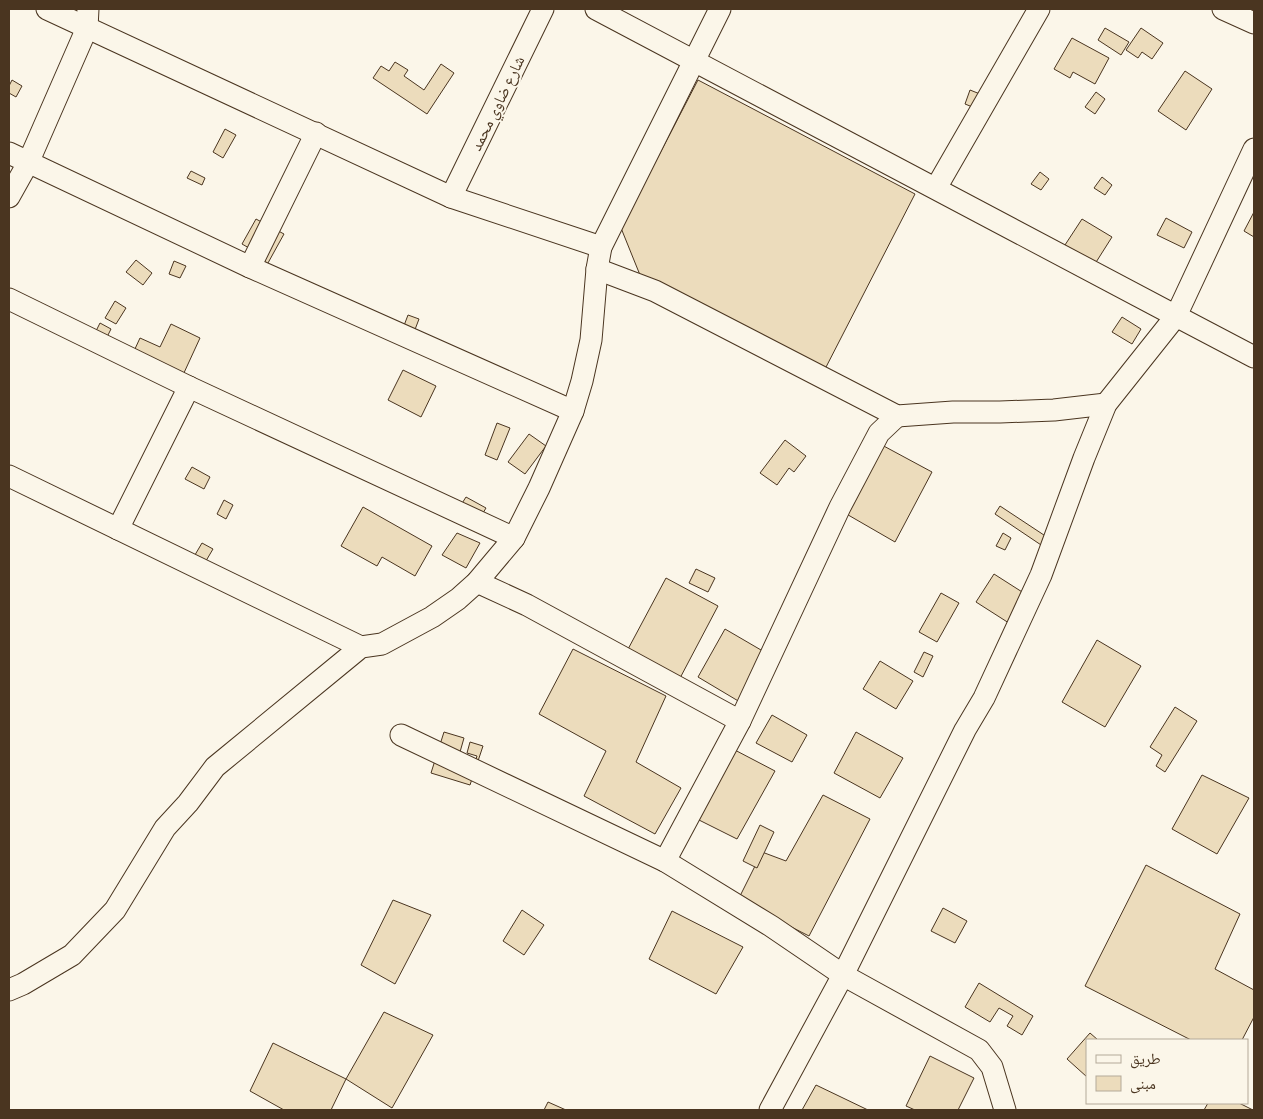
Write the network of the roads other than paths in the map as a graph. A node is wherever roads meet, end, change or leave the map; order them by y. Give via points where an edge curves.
1 (47, 9) edge
2 (543, 9) edge
3 (596, 9) edge
4 (720, 9) edge
5 (1039, 9) edge
6 (1224, 9) edge
7 (87, 18) edge
8 (1254, 23) edge
9 (694, 60) junction
10 (316, 133) junction
11 (1254, 149) edge
12 (9, 153) edge
13 (28, 163) junction
14 (936, 188) junction
15 (9, 197) edge
16 (451, 197) junction
17 (601, 247) junction
18 (250, 267) junction
19 (597, 269) junction
20 (9, 299) edge
21 (1176, 316) junction
22 (1254, 357) edge
23 (189, 387) junction
24 (1106, 404) junction
25 (573, 411) junction
26 (897, 416) junction
27 (9, 476) edge
28 (118, 529) junction
29 (514, 538) junction
30 (477, 582) junction
31 (361, 647) junction
32 (740, 721) junction
33 (401, 734) dead end
34 (666, 861) junction
35 (844, 975) junction
36 (9, 990) edge
37 (770, 1110) edge
38 (1005, 1110) edge

1 - 7 street
2 - 16 street, شارع ضاوي محمد
3 - 9 street
4 - 9 street
5 - 14 street
6 - 8 street
7 - 10 street
7 - 13 street
9 - 14 street
9 - 17 street
10 - 16 street
10 - 18 street
11 - 21 street
12 - 13 street
13 - 15 street
13 - 18 street
14 - 21 street
16 - 17 street
17 - 19 street
18 - 25 street
19 - 25 street via 591,340
19 - 26 street via 655,291
20 - 23 street
21 - 22 street
21 - 24 street
23 - 28 street
23 - 29 street
24 - 26 street
24 - 35 street via 1041,575 984,698 965,730
25 - 29 street
26 - 32 street via 879,433 840,507
27 - 28 street
28 - 31 street
29 - 30 street
30 - 31 street via 432,617 382,644
30 - 32 street via 526,605
31 - 36 street via 215,766 165,828 115,910 72,954
32 - 34 street
33 - 34 street
34 - 35 street
35 - 37 street
35 - 38 street via 979,1050 992,1067

